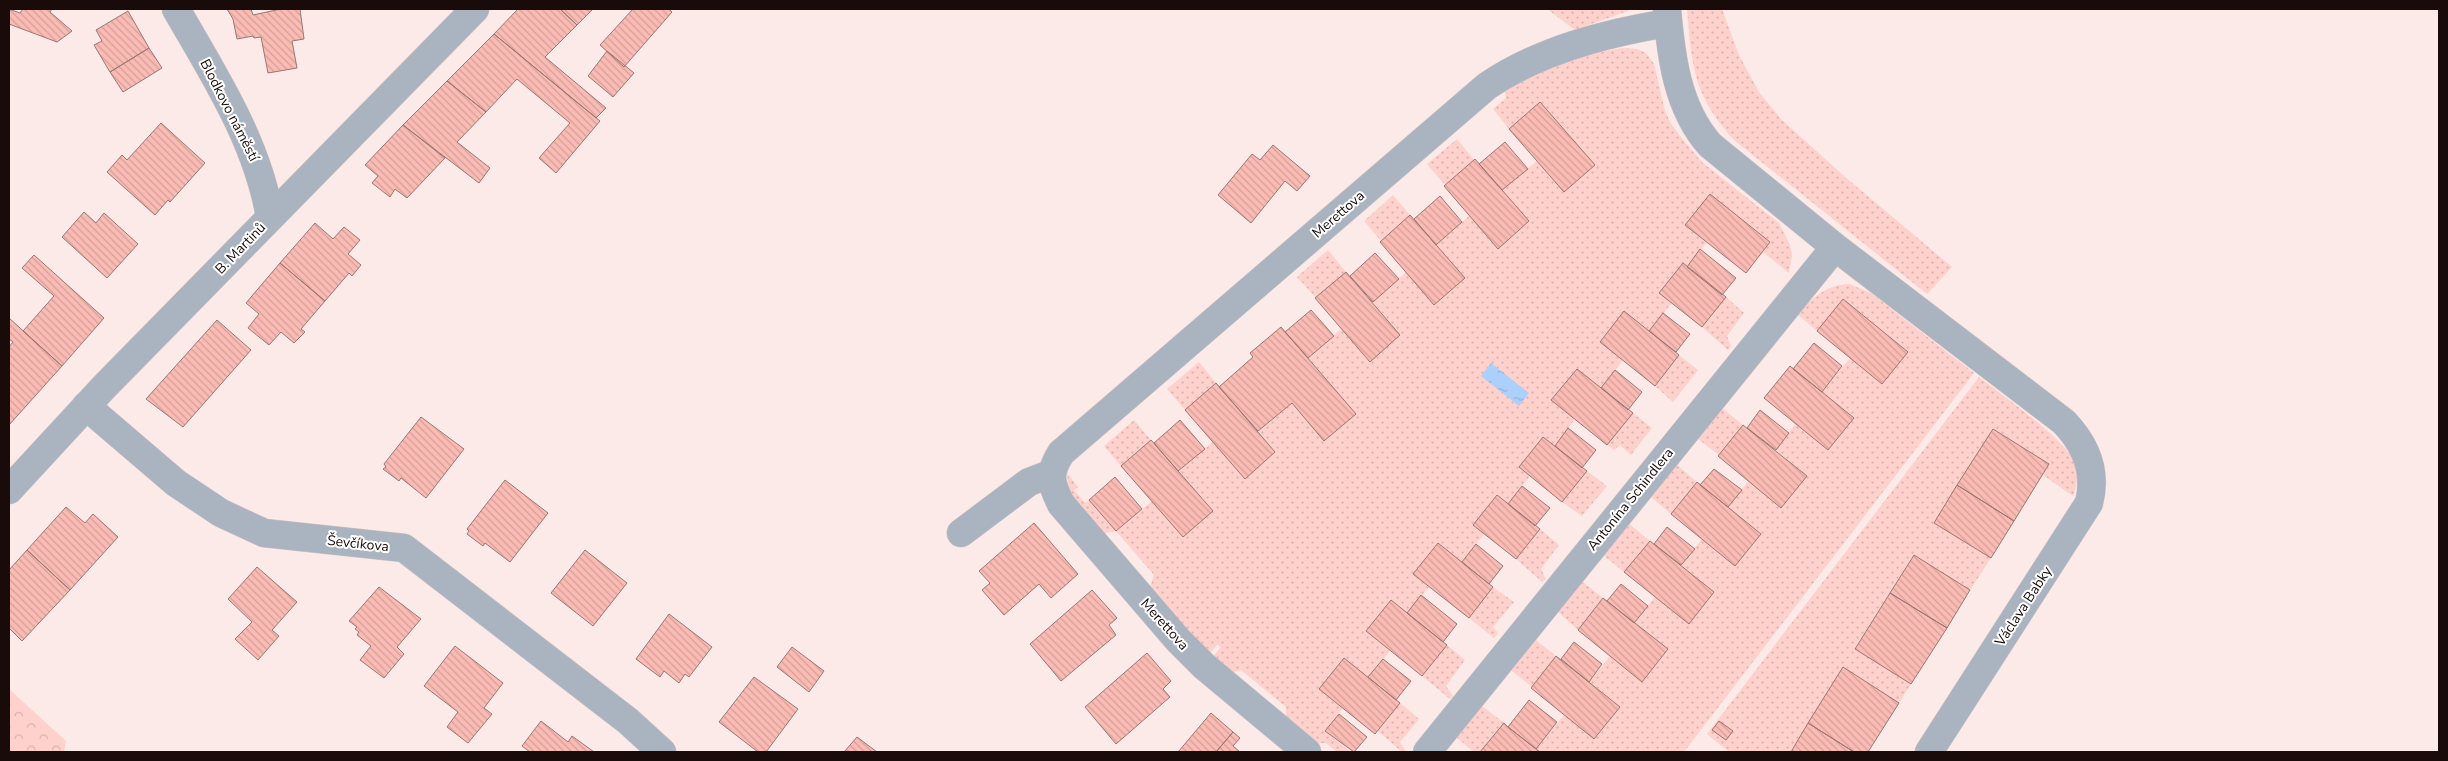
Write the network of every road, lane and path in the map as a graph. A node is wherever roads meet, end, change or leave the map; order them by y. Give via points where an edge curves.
1 (176, 9) edge
2 (475, 9) edge
3 (1668, 16) edge
4 (270, 217) junction
5 (1834, 247) junction
6 (86, 406) junction
7 (1050, 474) junction
8 (9, 490) edge
9 (961, 533) dead end
10 (662, 752) edge
11 (1307, 752) edge
12 (1426, 752) edge
13 (1929, 752) edge

1 - 4 street, Blodkovo náměstí via 248,141 259,168
2 - 4 street, B. Martinů
3 - 5 street, Václava Babky via 1679,84 1698,131 1710,145
3 - 7 street, Merettova via 1558,51 1520,66 1486,86 1061,453
4 - 6 street, B. Martinů
5 - 12 street, Antonína Schindlera
5 - 13 street, Václava Babky via 2064,422 2086,453 2092,477 2088,503
6 - 8 street, B. Martinů
6 - 10 street, Ševčíkova via 176,483 221,513 264,533 404,548 628,721
7 - 9 street via 1029,482
7 - 11 street, Merettova via 1061,504 1178,640 1231,690

